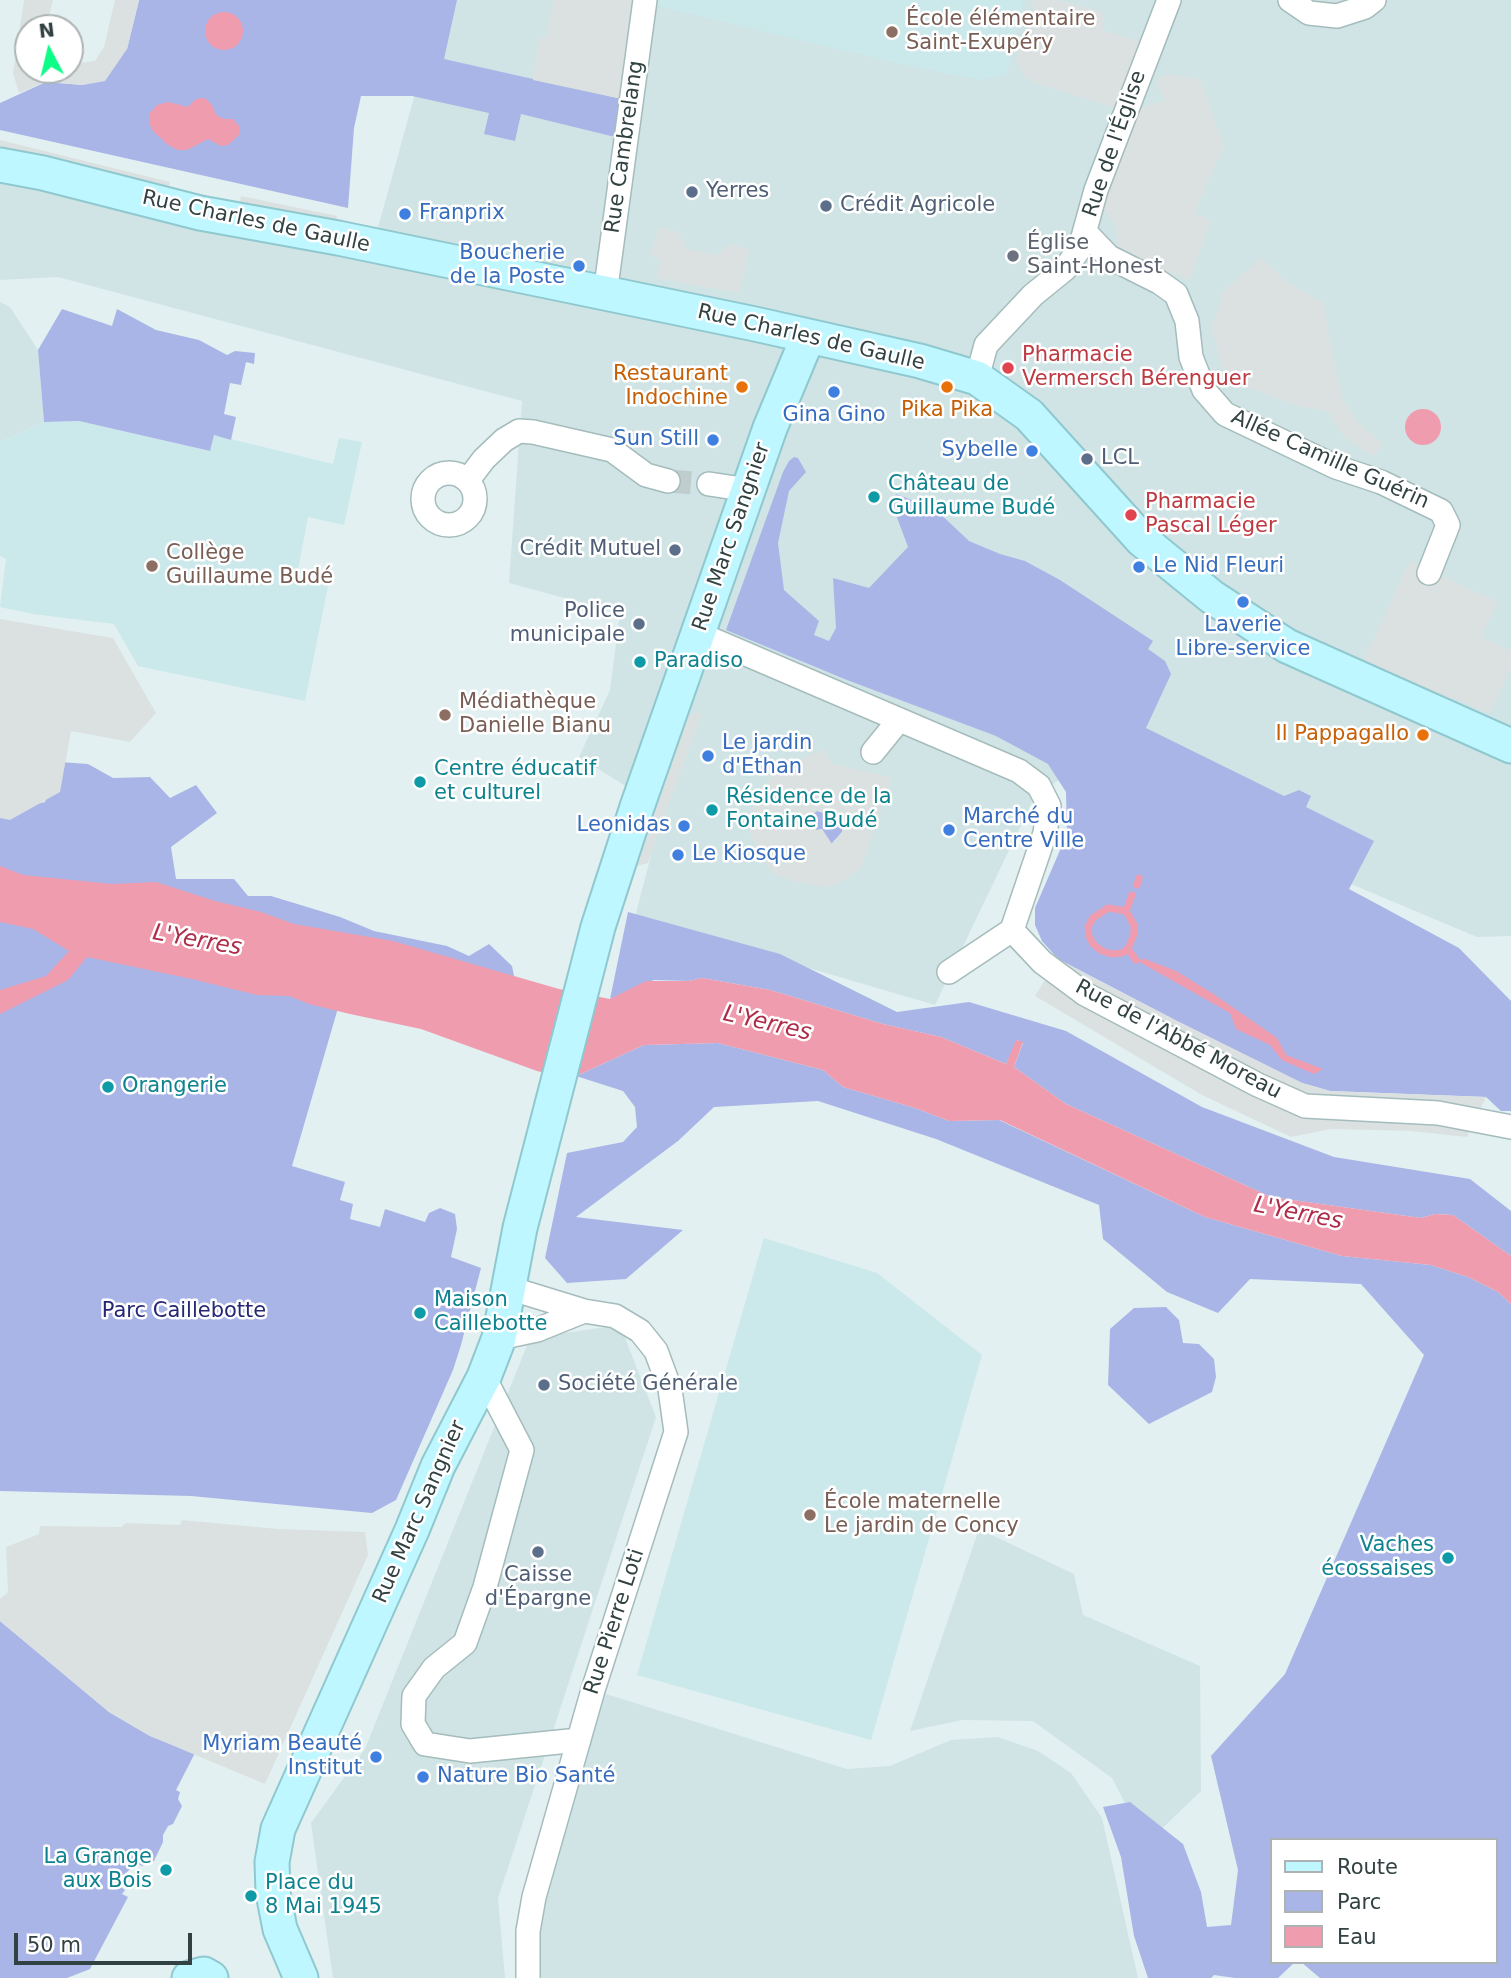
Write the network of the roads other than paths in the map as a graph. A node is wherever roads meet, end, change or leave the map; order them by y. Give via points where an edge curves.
1 (645, 0) edge
2 (1169, 0) edge
3 (1290, 0) edge
4 (1374, 0) edge
5 (0, 165) edge
6 (1085, 232) junction
7 (606, 294) junction
8 (808, 337) junction
9 (978, 377) junction
10 (468, 480) dead end
11 (668, 481) tunnel mouth
12 (709, 484) tunnel mouth
13 (749, 490) junction
14 (1429, 573) dead end
15 (698, 633) junction
16 (899, 720) junction
17 (1502, 733) edge
18 (873, 752) dead end
19 (1012, 929) junction
20 (949, 972) dead end
21 (1511, 1127) edge
22 (509, 1288) junction
23 (584, 1311) junction
24 (499, 1338) junction
25 (484, 1377) junction
26 (579, 1740) junction
27 (189, 1978) edge
28 (211, 1978) edge
29 (300, 1978) edge
30 (528, 1978) edge

1 - 7 street, Rue Cambrelang
2 - 6 street, Rue de l'Église via 1096,190
3 - 4 street via 1308,13 1337,16
5 - 7 street, Rue Charles de Gaulle via 200,213
6 - 9 street, Rue de l'Église via 1065,269 986,345
6 - 14 street, Allée Camille Guérin via 1109,257 1176,294 1204,390 1225,414 1441,511 1448,526
7 - 8 street, Rue Charles de Gaulle
8 - 9 street, Rue Charles de Gaulle
8 - 13 street, Rue Marc Sangnier
9 - 17 street, Rue Charles de Gaulle via 1029,415 1142,540 1212,597 1287,646
10 - 11 street via 505,440 526,432 612,450 646,475
12 - 13 street
13 - 15 street, Rue Marc Sangnier
15 - 16 street
15 - 22 street, Rue Marc Sangnier via 584,978
16 - 18 street
16 - 19 street via 1020,771 1039,786 1049,806 1045,833
19 - 20 street
19 - 21 street, Rue de l'Abbé Moreau via 1042,962 1085,994 1305,1106 1438,1113
22 - 23 street, Rue Pierre Loti
22 - 24 street, Rue Marc Sangnier
23 - 24 street via 537,1330
23 - 26 street, Rue Pierre Loti via 615,1316 640,1331 656,1351 670,1389 676,1432
24 - 25 street, Rue Marc Sangnier
25 - 26 street via 522,1450 465,1643 434,1668 414,1696 413,1724 425,1744 470,1751
25 - 29 street, Rue Marc Sangnier via 438,1466 278,1829 273,1893 280,1928
26 - 30 street, Rue Pierre Loti via 534,1896
27 - 28 street via 204,1974

